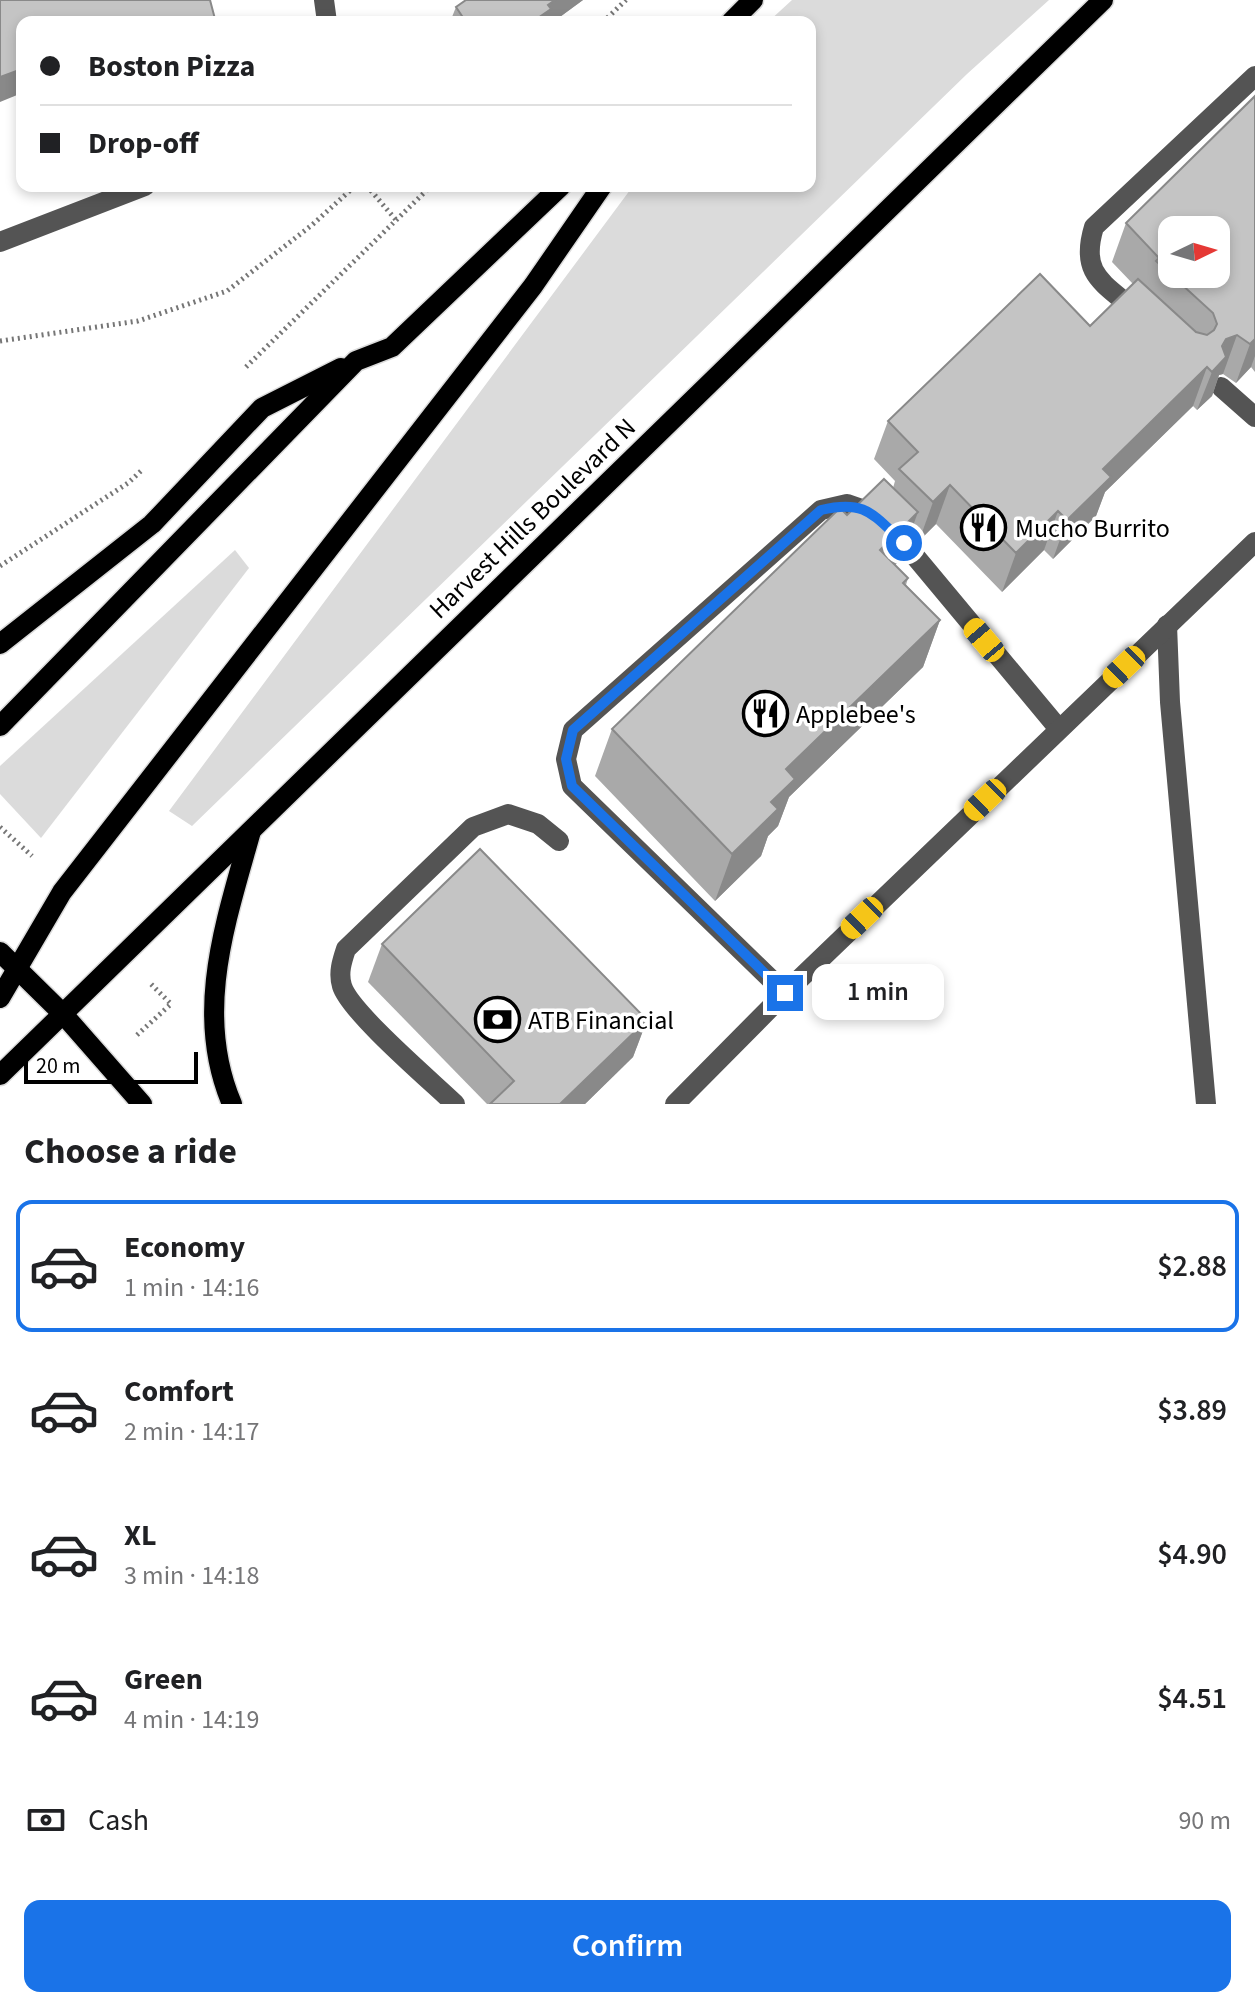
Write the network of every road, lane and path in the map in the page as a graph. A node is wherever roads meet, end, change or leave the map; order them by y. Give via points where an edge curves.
1 (626, 0) edge
2 (753, 0) edge
3 (1103, 0) edge
4 (609, 16) edge
5 (737, 16) edge
6 (1255, 76) edge
7 (129, 192) edge
8 (348, 192) edge
9 (372, 192) edge
10 (425, 192) edge
11 (555, 192) edge
12 (598, 192) edge
13 (396, 220) junction
14 (0, 242) edge
15 (1158, 331) edge
16 (0, 341) edge
17 (356, 361) junction
18 (240, 373) dead end
19 (1221, 387) edge
20 (1255, 417) edge
21 (151, 461) dead end
22 (1255, 542) edge
23 (0, 566) edge
24 (1167, 625) junction
25 (0, 644) edge
26 (0, 726) edge
27 (1059, 729) junction
28 (0, 827) edge
29 (252, 829) junction
30 (559, 841) dead end
31 (32, 856) dead end
32 (0, 952) edge
33 (17, 969) junction
34 (145, 978) dead end
35 (785, 993) junction
36 (0, 998) edge
37 (63, 1014) junction
38 (137, 1035) dead end
39 (0, 1075) edge
40 (142, 1104) edge
41 (232, 1104) edge
42 (455, 1104) edge
43 (675, 1104) edge
44 (1206, 1104) edge

1 - 4 path
2 - 5 main road
3 - 29 main road, Harvest Hills Boulevard N
6 - 15 street via 1094,227 1087,252 1093,272
7 - 14 street
8 - 16 path via 227,291 138,321
9 - 13 path
10 - 13 path
11 - 17 main road via 392,347
12 - 33 main road via 533,286 62,892
13 - 18 path
17 - 25 main road via 262,408 152,524
17 - 26 main road
19 - 20 street
21 - 23 path via 128,483
22 - 24 street
24 - 27 street
24 - 44 street
27 - 35 street
27 - 35 street via 904,543 870,512 847,504 821,510 573,730 566,759 572,786
28 - 31 path
29 - 37 main road, Harvest Hills Boulevard N
29 - 41 main road via 224,929 212,1004 218,1056
30 - 42 street via 538,824 508,814 473,827 346,949 340,965 342,987
32 - 33 main road
33 - 36 main road
33 - 37 main road
34 - 38 path via 171,1004
35 - 43 street
37 - 39 main road, Harvest Hills Boulevard N
37 - 40 main road

